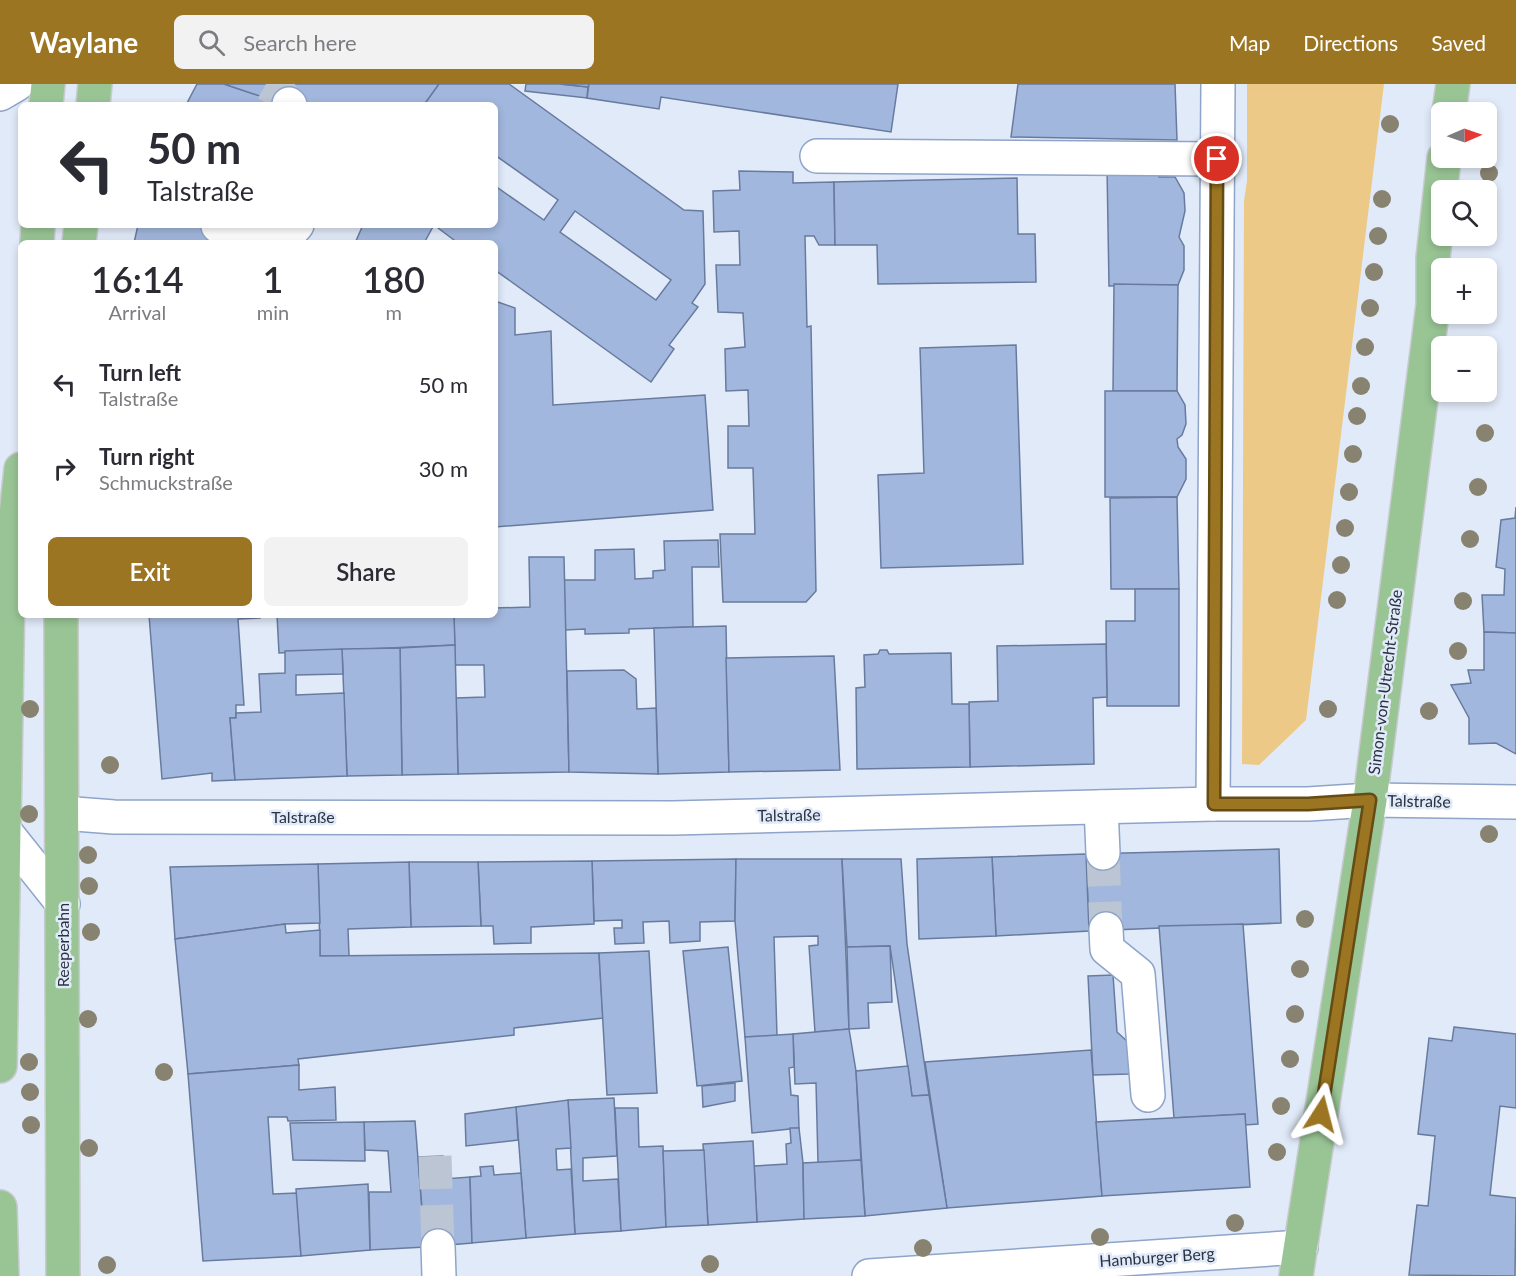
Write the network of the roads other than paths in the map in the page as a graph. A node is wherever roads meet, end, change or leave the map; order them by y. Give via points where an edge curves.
1 (17, 84) edge
2 (48, 84) edge
3 (95, 84) edge
4 (1218, 84) edge
5 (1453, 84) edge
6 (0, 94) edge
7 (46, 102) edge
8 (93, 102) edge
9 (1450, 102) edge
10 (818, 156) dead end
11 (1217, 159) junction
12 (1443, 168) edge
13 (226, 228) edge
14 (294, 228) edge
15 (18, 497) edge
16 (61, 618) edge
17 (1370, 800) junction
18 (1516, 802) edge
19 (1214, 804) junction
20 (1101, 807) junction
21 (62, 813) junction
22 (1, 832) edge
23 (1103, 854) tunnel mouth
24 (63, 904) junction
25 (1106, 929) tunnel mouth
26 (0, 1066) edge
27 (1148, 1095) dead end
28 (0, 1207) edge
29 (1299, 1261) edge
30 (2, 1276) edge
31 (63, 1276) edge
32 (869, 1276) edge

1 - 6 street
2 - 7 main road
3 - 8 main road
4 - 11 street
5 - 9 main road
10 - 11 street
11 - 19 street
12 - 17 main road, Simon-von-Utrecht-Straße via 1433,258 1433,306
13 - 14 street via 259,236 287,236
15 - 22 main road via 8,590
16 - 21 main road, Reeperbahn
17 - 18 street, Talstraße
17 - 19 street, Talstraße
17 - 29 main road, Simon-von-Utrecht-Straße
19 - 20 street, Talstraße
20 - 21 street, Talstraße via 673,818 114,817
20 - 23 street
21 - 24 main road, Reeperbahn
22 - 24 street
22 - 26 main road
24 - 31 main road, Reeperbahn
25 - 27 street via 1107,949 1138,974
28 - 30 main road
29 - 32 street, Hamburger Berg

